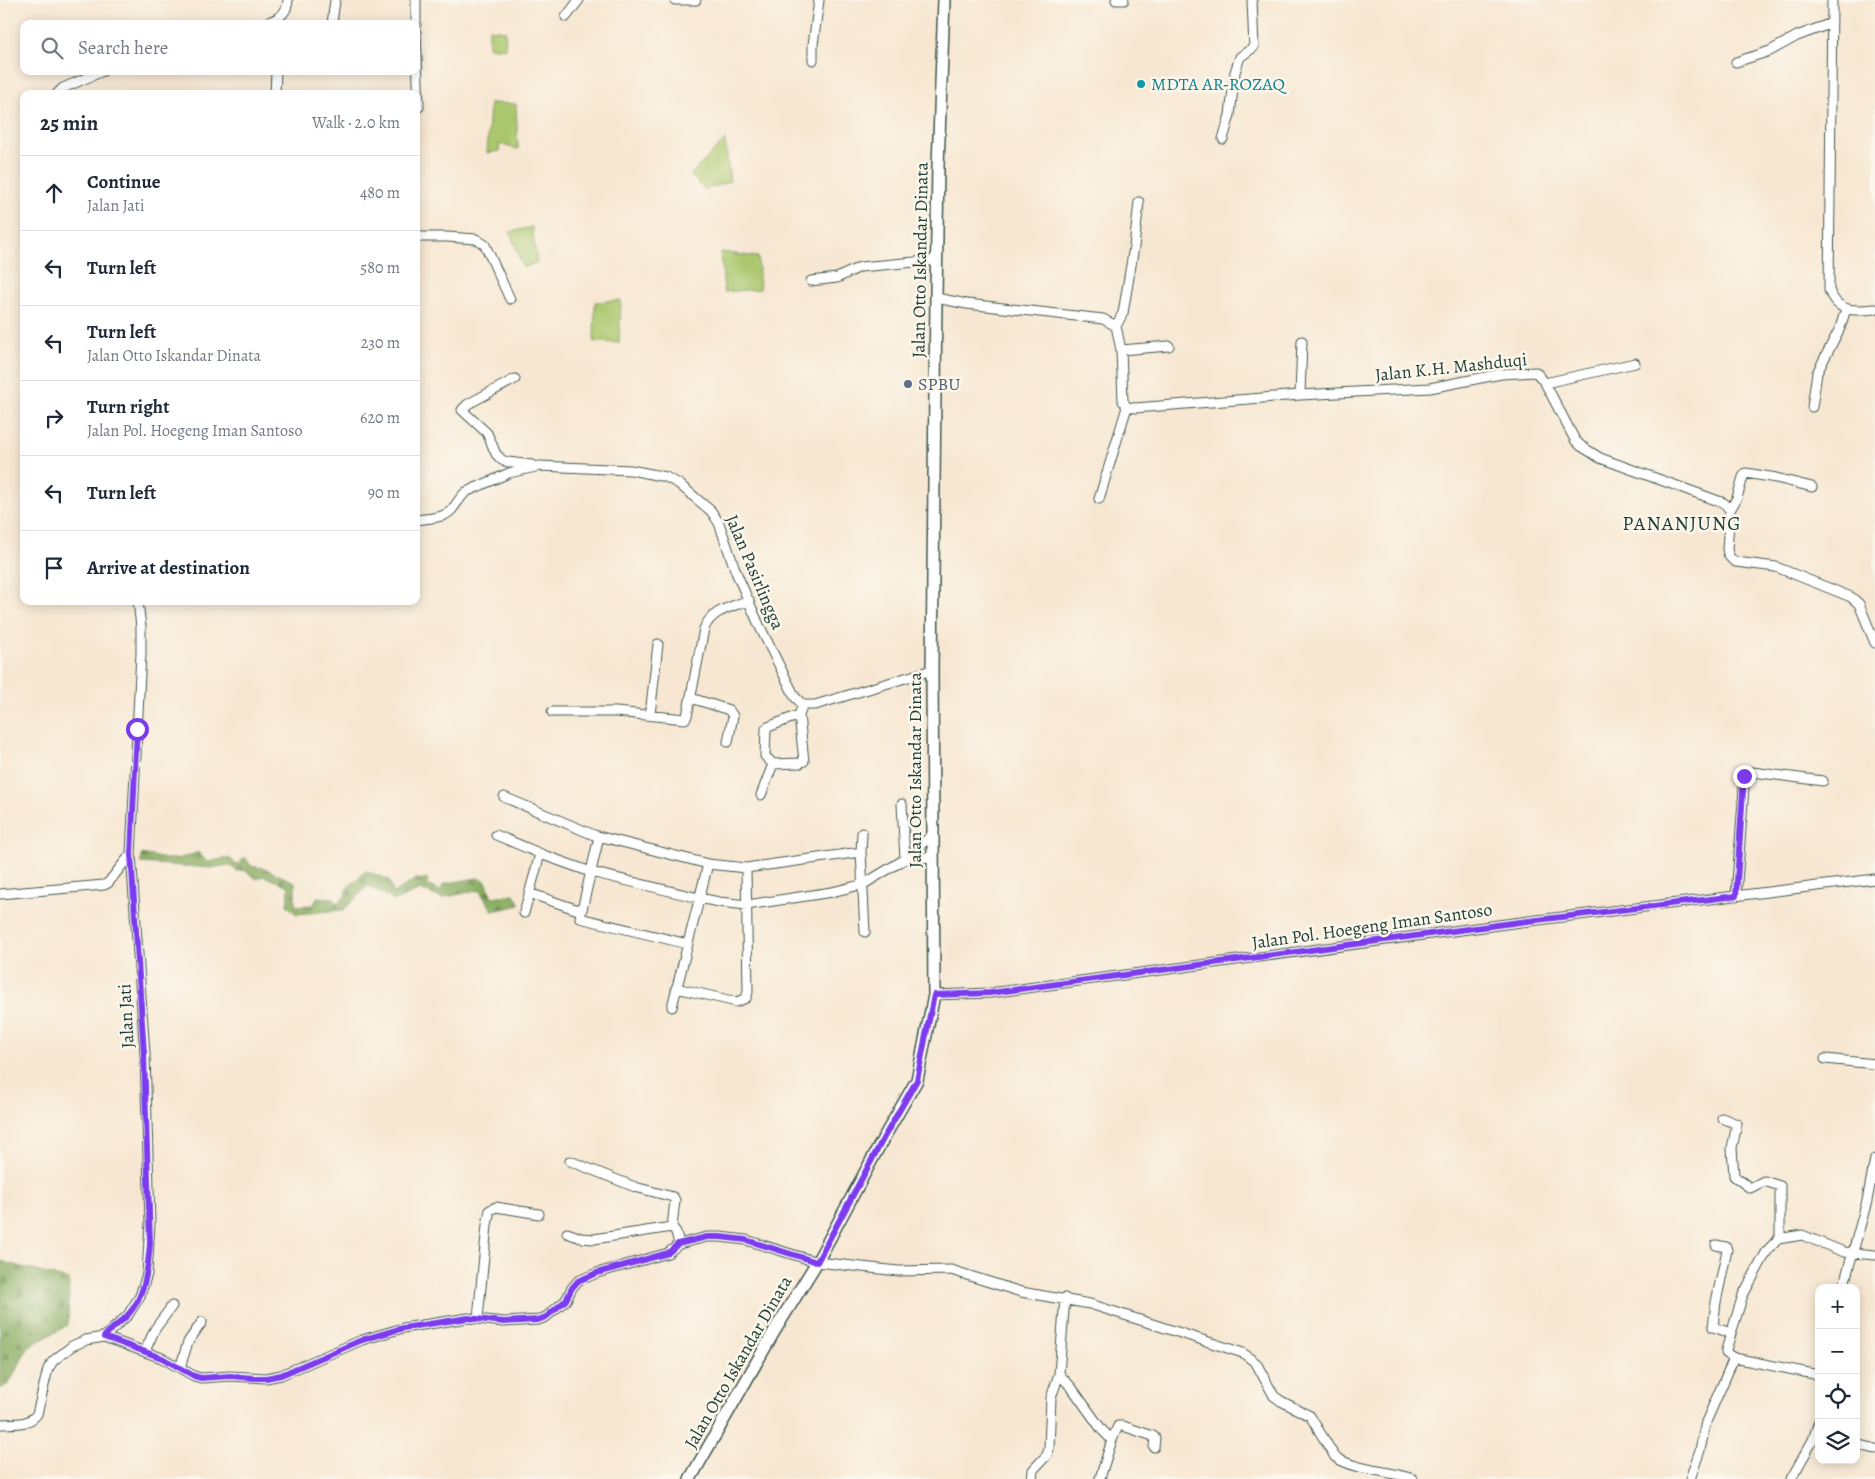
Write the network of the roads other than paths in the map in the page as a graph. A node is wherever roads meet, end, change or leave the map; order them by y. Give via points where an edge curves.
1 (288, 0) edge
2 (335, 0) edge
3 (416, 0) edge
4 (579, 0) edge
5 (675, 0) edge
6 (696, 0) edge
7 (819, 0) edge
8 (944, 0) edge
9 (1116, 0) edge
10 (1124, 0) edge
11 (1252, 0) edge
12 (1832, 0) edge
13 (566, 17) dead end
14 (276, 20) edge
15 (332, 20) edge
16 (416, 20) edge
17 (1832, 23) junction
18 (813, 60) dead end
19 (1736, 62) dead end
20 (94, 75) edge
21 (276, 75) edge
22 (418, 75) edge
23 (61, 90) edge
24 (275, 90) edge
25 (418, 90) edge
26 (1224, 139) dead end
27 (1139, 202) dead end
28 (420, 238) edge
29 (937, 260) junction
30 (811, 281) dead end
31 (936, 298) junction
32 (510, 299) dead end
33 (1846, 309) junction
34 (1875, 309) edge
35 (1116, 326) junction
36 (1302, 341) dead end
37 (1169, 346) dead end
38 (1121, 350) junction
39 (1635, 363) dead end
40 (514, 379) dead end
41 (1544, 384) junction
42 (1300, 395) junction
43 (1127, 407) junction
44 (1812, 407) dead end
45 (540, 466) junction
46 (1812, 487) dead end
47 (1099, 499) dead end
48 (1730, 510) junction
49 (420, 519) edge
50 (749, 600) junction
51 (138, 605) edge
52 (1875, 642) edge
53 (658, 644) dead end
54 (932, 670) junction
55 (691, 698) junction
56 (803, 704) junction
57 (552, 712) dead end
58 (799, 715) junction
59 (650, 716) junction
60 (728, 742) dead end
61 (773, 764) junction
62 (1823, 781) dead end
63 (761, 795) dead end
64 (504, 797) dead end
65 (902, 804) dead end
66 (862, 833) dead end
67 (932, 835) junction
68 (496, 836) dead end
69 (599, 837) junction
70 (861, 852) junction
71 (540, 854) junction
72 (132, 857) junction
73 (932, 857) junction
74 (905, 859) junction
75 (708, 864) junction
76 (746, 868) junction
77 (590, 872) junction
78 (1875, 880) edge
79 (864, 884) junction
80 (530, 893) junction
81 (0, 894) edge
82 (1736, 896) junction
83 (699, 898) junction
84 (746, 905) junction
85 (581, 912) junction
86 (524, 913) dead end
87 (865, 932) dead end
88 (688, 944) junction
89 (676, 988) junction
90 (934, 995) junction
91 (672, 1007) dead end
92 (1826, 1059) dead end
93 (1875, 1064) edge
94 (1722, 1118) dead end
95 (1875, 1160) edge
96 (570, 1161) dead end
97 (540, 1214) dead end
98 (672, 1227) junction
99 (567, 1233) dead end
100 (1780, 1238) junction
101 (678, 1244) junction
102 (1716, 1246) dead end
103 (1853, 1253) junction
104 (1875, 1255) edge
105 (817, 1262) junction
106 (1844, 1284) edge
107 (1064, 1298) junction
108 (172, 1306) dead end
109 (478, 1318) junction
110 (202, 1322) dead end
111 (1731, 1333) junction
112 (104, 1337) junction
113 (145, 1352) junction
114 (1734, 1358) junction
115 (180, 1368) junction
116 (1059, 1374) junction
117 (1815, 1374) edge
118 (0, 1424) edge
119 (1815, 1436) edge
120 (1112, 1440) junction
121 (1860, 1445) edge
122 (1154, 1447) dead end
123 (1875, 1449) edge
124 (1100, 1478) edge
125 (690, 1479) edge
126 (1032, 1479) edge
127 (1413, 1479) edge
128 (1690, 1479) edge
129 (1791, 1479) edge

1 - 14 street via 287,10
2 - 15 street
3 - 16 street
4 - 13 street
5 - 6 street
7 - 18 street
8 - 29 main road, Jalan Otto Iskandar Dinata
9 - 10 street
11 - 26 street via 1254,48 1240,57
12 - 17 street
17 - 19 street via 1797,36 1770,51
17 - 33 street via 1829,290 1835,302
20 - 23 street
21 - 24 street
22 - 25 street
27 - 35 street via 1123,313
28 - 32 street via 480,241 485,245
29 - 30 street via 860,267 843,276
29 - 31 main road, Jalan Otto Iskandar Dinata
31 - 35 street via 1104,319
31 - 54 main road, Jalan Otto Iskandar Dinata
33 - 34 street
33 - 44 street via 1817,373
35 - 38 street
36 - 42 street
37 - 38 street
38 - 43 street via 1123,401
39 - 41 street
40 - 45 street via 462,410 487,433 502,460
41 - 42 street, Jalan K.H. Mashduqi via 1536,372 1523,372 1430,388
41 - 48 street, Jalan K.H. Mashduqi via 1581,446 1600,458 1724,503
42 - 43 street, Jalan K.H. Mashduqi via 1194,405
43 - 47 street
45 - 49 street, Jalan Pasirlingga via 509,473 466,492 447,513
45 - 50 street, Jalan Pasirlingga via 631,470 666,477 679,484 711,511 719,523
46 - 48 street via 1746,473
48 - 52 street via 1727,554 1731,559 1776,568 1851,597 1859,604
50 - 55 street via 714,614 708,620
50 - 56 street, Jalan Pasirlingga via 795,697
51 - 72 street, Jalan Jati via 141,653
53 - 59 street
54 - 56 street via 815,705
54 - 67 main road, Jalan Otto Iskandar Dinata
55 - 59 street via 685,719
55 - 60 street via 732,713
56 - 58 street
57 - 59 street via 616,712
58 - 61 street via 766,729 766,756
58 - 61 street via 804,760
61 - 63 street
62 - 82 street via 1752,772 1745,774
64 - 69 street
65 - 74 street
66 - 70 street
67 - 73 main road, Jalan Otto Iskandar Dinata
67 - 74 street
68 - 71 street
69 - 75 street
69 - 77 street
70 - 76 street
70 - 79 street
71 - 77 street
71 - 80 street
72 - 81 street via 104,885
72 - 112 street, Jalan Jati via 144,1054 150,1243 147,1274 140,1296 128,1315
73 - 74 street
73 - 90 main road, Jalan Otto Iskandar Dinata
74 - 79 street
75 - 76 street
75 - 83 street
76 - 84 street
77 - 83 street
77 - 85 street
78 - 82 street, Jalan Pol. Hoegeng Iman Santoso
79 - 84 street
79 - 87 street
80 - 85 street
80 - 86 street
82 - 90 street, Jalan Pol. Hoegeng Iman Santoso via 990,993
83 - 84 street
83 - 88 street
84 - 89 street via 746,998 737,1002
85 - 88 street via 582,920
88 - 89 street
89 - 91 street
90 - 105 main road, Jalan Otto Iskandar Dinata via 917,1080
92 - 93 street
94 - 100 street via 1737,1124 1732,1145 1734,1176 1750,1188 1764,1181 1781,1188
95 - 103 street via 1868,1201
96 - 98 street via 609,1178 672,1198 675,1200
97 - 109 street via 496,1207 490,1210
98 - 99 street via 594,1239
98 - 101 street
100 - 103 street via 1802,1235
100 - 111 street via 1767,1251 1743,1296
101 - 105 street via 720,1237 754,1242
101 - 109 street via 668,1253 578,1281 566,1300 538,1320 504,1322
102 - 111 street via 1727,1250 1713,1327
103 - 104 street
103 - 106 street
105 - 107 street via 898,1270 951,1270 1021,1292
105 - 125 main road, Jalan Otto Iskandar Dinata
107 - 116 street
107 - 127 street via 1243,1354 1256,1363 1274,1396 1310,1416 1335,1457 1357,1466
108 - 113 street via 155,1330
109 - 115 street via 424,1324 386,1333 266,1378 201,1378
110 - 115 street via 188,1342
111 - 114 street via 1726,1353
112 - 113 street
112 - 118 street, Jalan Jati via 86,1340 58,1356 48,1369 37,1414 32,1420
113 - 115 street
114 - 117 street
114 - 128 street via 1706,1422
116 - 120 street
116 - 126 street via 1051,1398 1049,1449 1047,1456 1033,1470
119 - 129 street
120 - 122 street via 1118,1426 1124,1426 1153,1436
120 - 124 street
121 - 123 street

